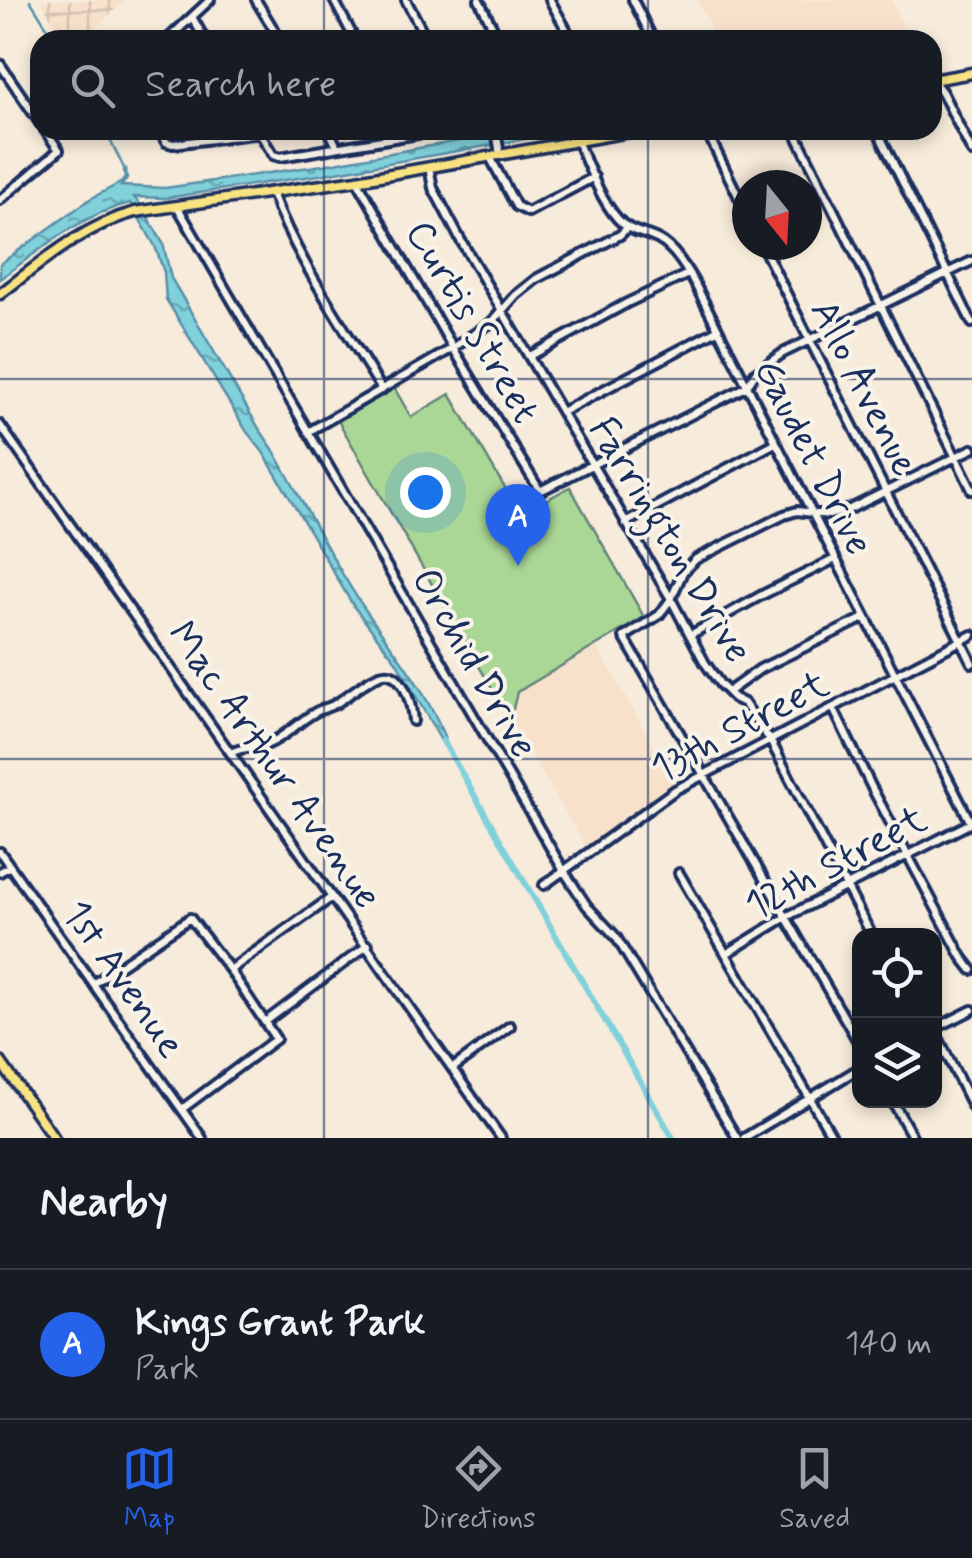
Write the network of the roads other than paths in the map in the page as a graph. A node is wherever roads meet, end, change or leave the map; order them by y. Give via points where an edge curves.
1 (210, 0) edge
2 (256, 0) edge
3 (334, 0) edge
4 (406, 0) edge
5 (478, 0) edge
6 (550, 0) edge
7 (633, 0) edge
8 (192, 17) junction
9 (177, 30) edge
10 (199, 30) edge
11 (274, 30) edge
12 (350, 30) edge
13 (422, 30) edge
14 (494, 30) edge
15 (566, 30) edge
16 (648, 30) edge
17 (0, 64) edge
18 (972, 73) edge
19 (942, 78) edge
20 (942, 92) edge
21 (30, 108) edge
22 (52, 140) edge
23 (165, 140) edge
24 (199, 140) edge
25 (264, 140) edge
26 (334, 140) edge
27 (370, 140) edge
28 (498, 140) edge
29 (583, 140) edge
30 (711, 140) edge
31 (799, 140) edge
32 (882, 140) edge
33 (577, 141) junction
34 (337, 147) junction
35 (972, 152) edge
36 (500, 153) junction
37 (490, 157) junction
38 (429, 167) junction
39 (594, 176) junction
40 (357, 180) junction
41 (732, 183) edge
42 (272, 192) junction
43 (0, 200) edge
44 (177, 206) junction
45 (628, 227) junction
46 (769, 260) edge
47 (972, 260) edge
48 (947, 273) junction
49 (689, 274) junction
50 (0, 294) edge
51 (881, 305) junction
52 (503, 310) junction
53 (972, 323) edge
54 (718, 330) junction
55 (809, 342) junction
56 (453, 348) junction
57 (530, 356) junction
58 (746, 387) junction
59 (382, 390) junction
60 (562, 412) junction
61 (0, 425) edge
62 (308, 432) junction
63 (775, 443) junction
64 (972, 449) edge
65 (956, 457) junction
66 (592, 466) junction
67 (972, 490) edge
68 (884, 491) junction
69 (812, 514) junction
70 (625, 523) junction
71 (834, 559) junction
72 (671, 598) junction
73 (864, 618) junction
74 (972, 634) edge
75 (690, 635) junction
76 (960, 640) junction
77 (972, 663) edge
78 (894, 676) junction
79 (728, 692) junction
80 (833, 708) junction
81 (412, 721) dead end
82 (770, 740) junction
83 (232, 753) junction
84 (703, 774) junction
85 (972, 824) edge
86 (0, 852) edge
87 (909, 855) junction
88 (10, 866) junction
89 (564, 871) junction
90 (0, 872) edge
91 (678, 873) dead end
92 (544, 886) dead end
93 (848, 886) junction
94 (332, 896) junction
95 (786, 917) junction
96 (868, 928) edge
97 (368, 946) junction
98 (726, 954) junction
99 (230, 970) junction
100 (972, 970) edge
101 (93, 984) junction
102 (972, 1010) edge
103 (265, 1022) junction
104 (942, 1025) edge
105 (510, 1026) dead end
106 (852, 1030) edge
107 (942, 1045) edge
108 (0, 1061) edge
109 (453, 1068) junction
110 (852, 1073) edge
111 (810, 1098) junction
112 (972, 1106) edge
113 (896, 1108) edge
114 (182, 1109) junction
115 (54, 1138) edge
116 (202, 1138) edge
117 (501, 1138) edge
118 (741, 1138) edge
119 (833, 1138) edge
120 (913, 1138) edge

1 - 8 street
2 - 11 street
3 - 12 street
4 - 13 street
5 - 14 street
6 - 15 street
7 - 16 street
8 - 9 street
8 - 10 street
17 - 21 street
18 - 19 main road
20 - 35 street
22 - 43 street via 59,150
23 - 24 street
25 - 34 street via 280,157
26 - 34 street
27 - 34 street
28 - 36 street
29 - 33 main road
30 - 41 street
31 - 51 street
32 - 48 street
33 - 36 main road
33 - 39 street, Gaudet Drive
36 - 37 main road
37 - 38 main road
37 - 39 street via 516,206 528,212
38 - 40 main road
38 - 52 street, Farrington Drive via 436,195
39 - 45 street, Gaudet Drive
40 - 42 main road
40 - 56 street, Curtis Street
42 - 44 main road
42 - 59 street
44 - 50 main road via 110,219
44 - 62 street, Orchid Drive
45 - 49 street, Gaudet Drive via 661,240
45 - 52 street via 536,279
46 - 55 street, Allo Avenue
47 - 48 street
48 - 51 street
48 - 53 street
49 - 54 street, Gaudet Drive
49 - 57 street
51 - 55 street
51 - 65 street
52 - 56 street
52 - 57 street, Farrington Drive
54 - 58 street, Gaudet Drive
54 - 60 street
55 - 58 street via 768,363
55 - 68 street, Allo Avenue
56 - 59 street
56 - 66 street, Curtis Street via 540,491
57 - 60 street, Farrington Drive
58 - 63 street, Gaudet Drive
58 - 66 street
59 - 62 street
60 - 66 street, Farrington Drive
61 - 83 street, Mac Arthur Avenue
62 - 89 street, Orchid Drive
63 - 69 street, Gaudet Drive
63 - 70 street
64 - 65 street
65 - 67 street
65 - 68 street
66 - 70 street, Farrington Drive
68 - 69 street via 850,509
68 - 76 street, Allo Avenue
69 - 71 street, Gaudet Drive
69 - 72 street via 784,515 696,559
70 - 72 street, Farrington Drive
71 - 73 street, Gaudet Drive
71 - 75 street
72 - 75 street, Farrington Drive
72 - 84 street via 659,615 624,637
73 - 78 street, Gaudet Drive
73 - 79 street
74 - 76 street, 13th Street
75 - 79 street, Farrington Drive
76 - 77 street, Allo Avenue
76 - 78 street, 13th Street
78 - 80 street, 13th Street
78 - 85 street, Gaudet Drive
79 - 82 street, Farrington Drive
80 - 82 street, 13th Street
80 - 87 street
81 - 83 street via 399,681 381,674 266,746
82 - 84 street, 13th Street
82 - 93 street, Farrington Drive
83 - 94 street, Mac Arthur Avenue
84 - 89 street, 13th Street
84 - 95 street
85 - 87 street, 12th Street
86 - 88 street, 1st Avenue
87 - 93 street, 12th Street
87 - 100 street
88 - 90 street
88 - 101 street, 1st Avenue
89 - 92 street, 13th Street
89 - 118 street, Orchid Drive via 616,938
91 - 98 street
93 - 95 street, 12th Street
93 - 96 street, Farrington Drive
94 - 97 street, Mac Arthur Avenue
94 - 99 street
95 - 98 street, 12th Street
95 - 106 street
97 - 103 street
97 - 109 street, Mac Arthur Avenue
98 - 111 street
99 - 101 street via 190,918
99 - 103 street
101 - 114 street, 1st Avenue
102 - 104 street
103 - 114 street via 276,1039
105 - 109 street
107 - 112 street
108 - 115 main road
109 - 117 street, Mac Arthur Avenue
110 - 111 street
111 - 118 street
111 - 119 street
113 - 120 street
114 - 116 street, 1st Avenue

